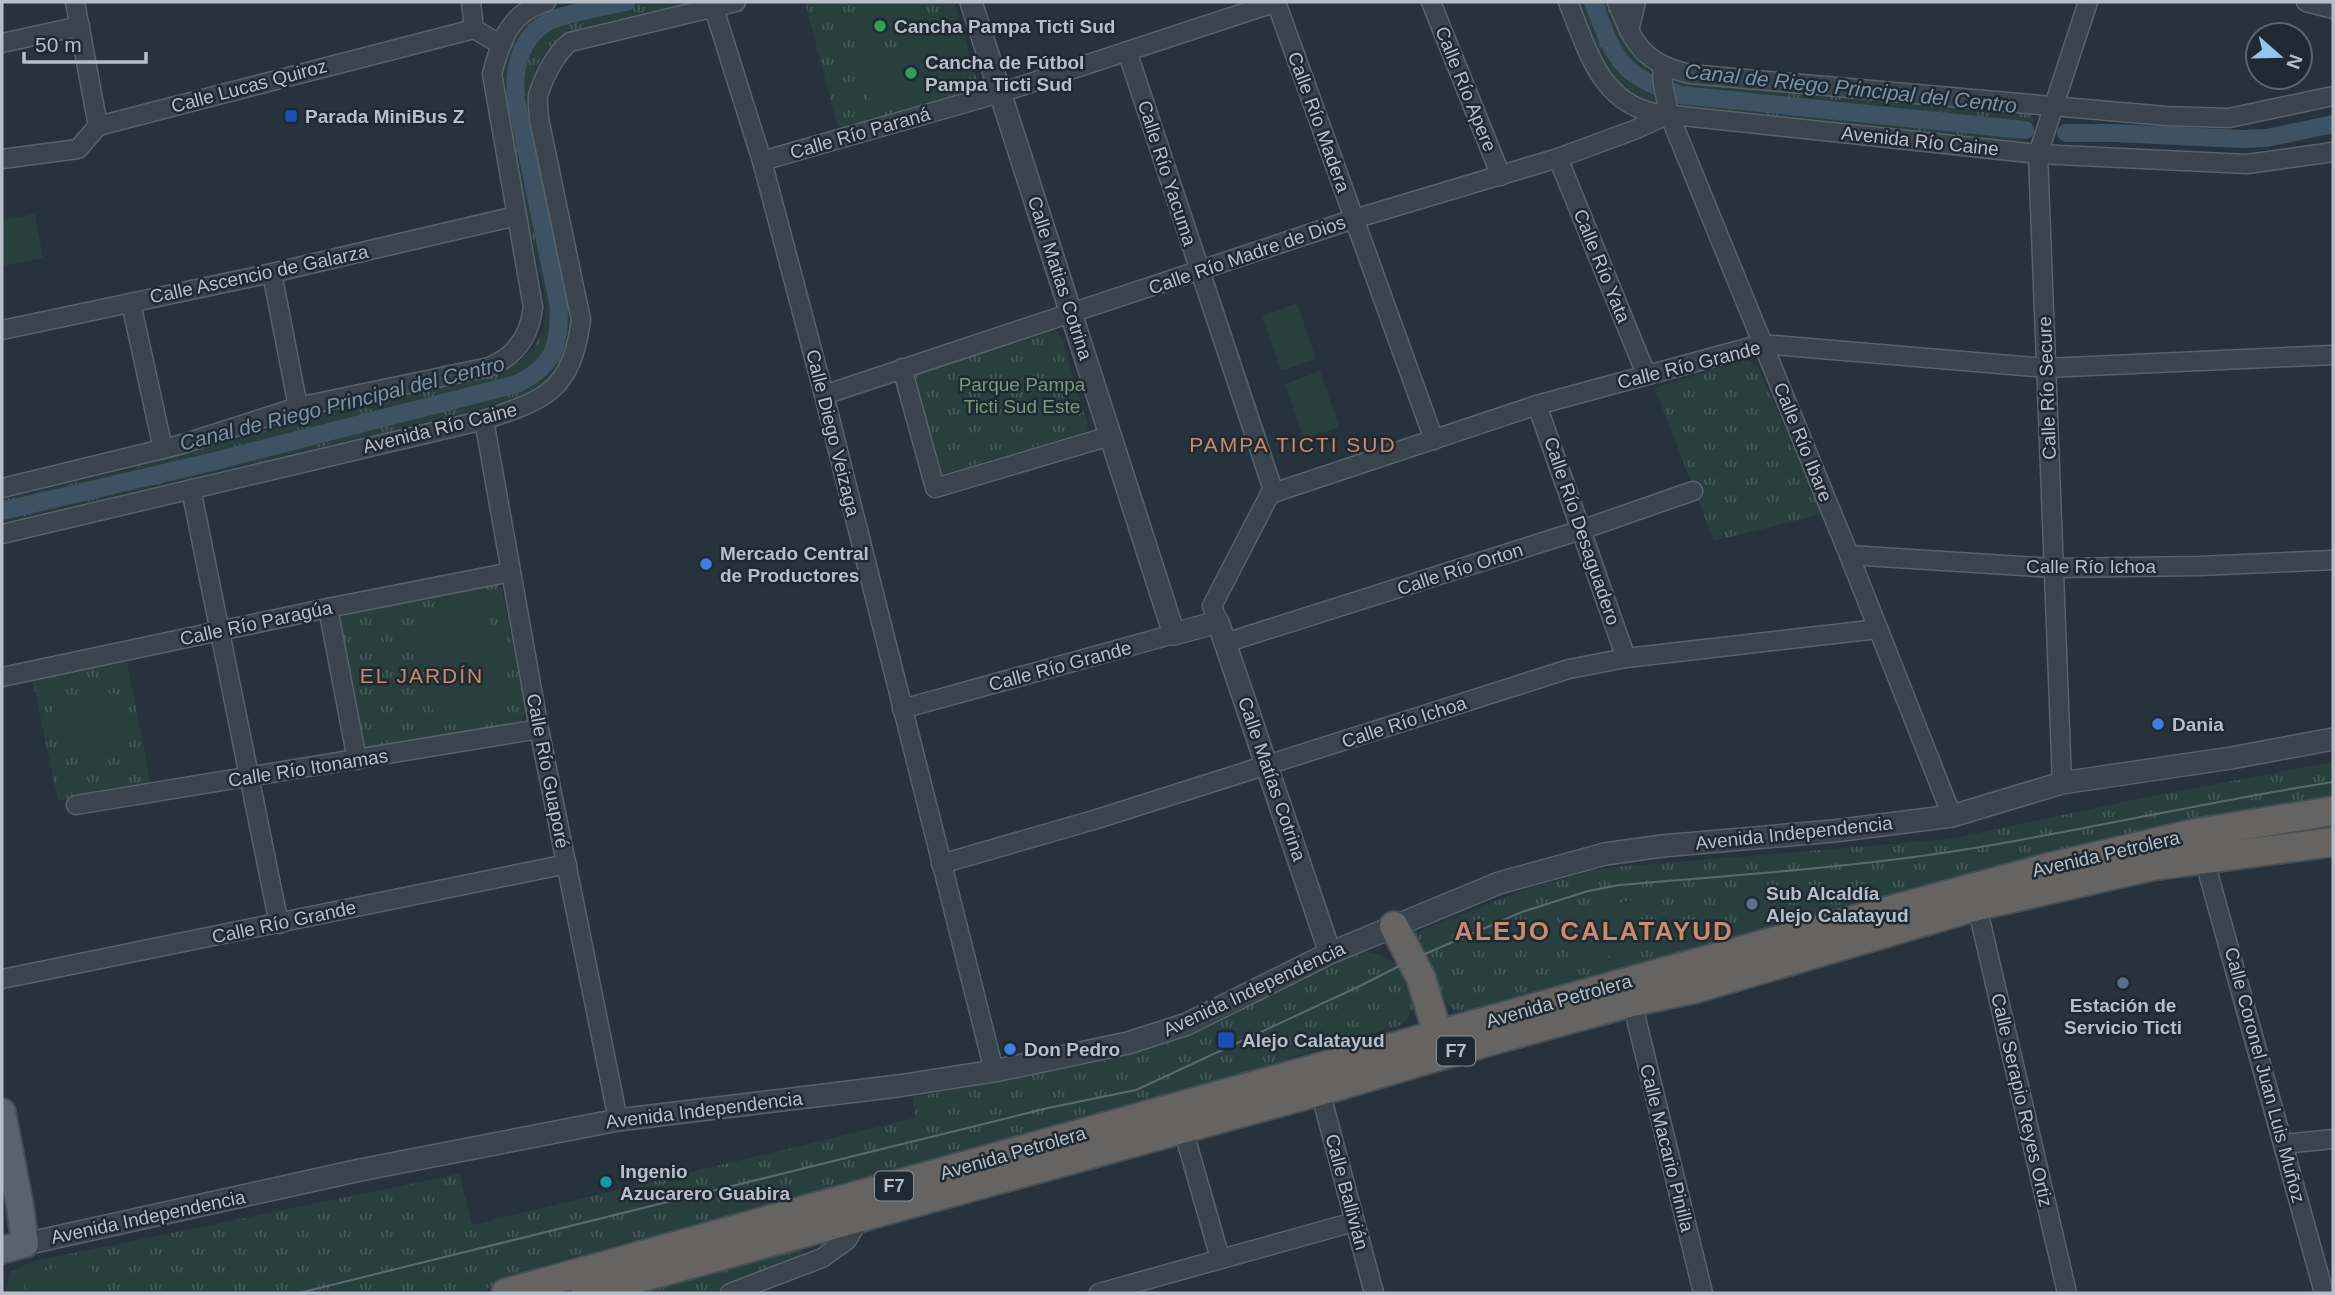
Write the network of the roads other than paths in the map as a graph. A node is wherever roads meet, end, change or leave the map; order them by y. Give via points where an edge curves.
1 (75, 2) edge
2 (471, 2) edge
3 (546, 2) edge
4 (736, 2) edge
5 (971, 2) edge
6 (1277, 2) edge
7 (1431, 2) edge
8 (1568, 2) edge
9 (1617, 2) edge
10 (1636, 2) edge
11 (2088, 2) edge
12 (2306, 2) edge
13 (714, 5) edge
14 (2333, 9) edge
15 (80, 26) junction
16 (474, 29) junction
17 (1629, 31) junction
18 (2, 43) edge
19 (500, 44) junction
20 (1127, 51) junction
21 (1662, 66) junction
22 (1000, 93) junction
23 (2333, 96) edge
24 (2054, 106) junction
25 (1669, 114) junction
26 (98, 126) junction
27 (2333, 152) edge
28 (2038, 154) junction
29 (1558, 158) junction
30 (2, 159) edge
31 (762, 161) junction
32 (1501, 176) junction
33 (516, 216) junction
34 (1354, 219) junction
35 (1200, 270) junction
36 (272, 272) junction
37 (131, 303) junction
38 (1071, 314) junction
39 (2, 330) edge
40 (1762, 344) junction
41 (2333, 355) edge
42 (902, 368) junction
43 (2046, 368) junction
44 (1646, 374) junction
45 (824, 395) junction
46 (1537, 405) junction
47 (298, 407) junction
48 (484, 420) junction
49 (1110, 436) junction
50 (1434, 440) junction
51 (163, 449) junction
52 (2, 488) edge
53 (191, 489) junction
54 (1693, 491) dead end
55 (1274, 493) junction
56 (1581, 530) junction
57 (2, 534) edge
58 (1849, 555) junction
59 (2333, 560) edge
60 (2054, 568) junction
61 (511, 572) junction
62 (328, 608) junction
63 (1215, 614) junction
64 (1878, 629) junction
65 (219, 630) junction
66 (1174, 635) junction
67 (1225, 643) junction
68 (1626, 658) junction
69 (2, 677) edge
70 (902, 709) junction
71 (539, 729) junction
72 (2333, 739) edge
73 (357, 760) junction
74 (1268, 765) junction
75 (250, 778) junction
76 (2062, 783) junction
77 (75, 805) dead end
78 (2333, 811) edge
79 (1952, 816) junction
80 (2333, 842) edge
81 (2204, 858) junction
82 (567, 864) junction
83 (941, 864) junction
84 (1977, 906) junction
85 (279, 923) junction
86 (1394, 926) junction
87 (1331, 953) junction
88 (2, 979) edge
89 (1632, 1002) junction
90 (1438, 1035) junction
91 (994, 1071) junction
92 (1320, 1091) junction
93 (2, 1112) edge
94 (618, 1120) junction
95 (1183, 1129) junction
96 (2333, 1139) edge
97 (2284, 1144) junction
98 (860, 1218) junction
99 (1354, 1222) junction
100 (13, 1247) edge
101 (1220, 1258) junction
102 (506, 1293) edge
103 (585, 1293) edge
104 (730, 1293) edge
105 (1099, 1293) edge
106 (1374, 1293) edge
107 (1703, 1293) edge
108 (2067, 1293) edge
109 (2324, 1293) edge

1 - 15 street
2 - 16 street
3 - 19 street via 523,13
4 - 13 street, Avenida Río Caine
5 - 22 street, Calle Matias Cotrina
6 - 20 street, Calle Río Paraná
6 - 34 street, Calle Río Madera
7 - 32 street, Calle Río Apere
8 - 25 street, Avenida Río Caine via 1606,85 1642,110
9 - 17 street
10 - 17 street
11 - 24 street, Calle Río Secure
12 - 14 street
13 - 31 street, Calle Diego Veizaga
13 - 48 street, Avenida Río Caine via 569,42 560,51 538,97 539,119 581,320 578,348 554,388 531,404
15 - 18 street
15 - 26 street
16 - 19 street
16 - 26 street, Calle Lucas Quiroz
17 - 21 street via 1643,52
19 - 33 street via 492,74
20 - 22 street, Calle Río Paraná
20 - 35 street, Calle Río Yacuma
21 - 24 street via 1690,74
21 - 25 street, Calle Río Ibare
22 - 31 street, Calle Río Paraná
22 - 38 street, Calle Matias Cotrina
23 - 24 street via 2229,118
24 - 28 street, Calle Río Secure
25 - 28 street, Avenida Río Caine
25 - 29 street, Calle Río Madre de Dios
25 - 40 street, Calle Río Ibare
26 - 30 street, Calle Lucas Quiroz via 78,149
27 - 28 street, Avenida Río Caine via 2247,164
28 - 43 street, Calle Río Secure
29 - 32 street, Calle Río Madre de Dios
29 - 44 street, Calle Río Yata
31 - 45 street, Calle Diego Veizaga
32 - 34 street, Calle Río Madre de Dios
33 - 36 street, Calle Ascencio de Galarza
33 - 47 street via 533,307 529,329 513,353 489,367
34 - 35 street, Calle Río Madre de Dios
34 - 50 street, Calle Río Madera
35 - 38 street, Calle Río Madre de Dios
35 - 55 street, Calle Río Yacuma
36 - 37 street, Calle Ascencio de Galarza
36 - 47 street
37 - 39 street, Calle Ascencio de Galarza
37 - 51 street
38 - 42 street, Calle Río Madre de Dios
38 - 49 street, Calle Matias Cotrina
40 - 43 street, Calle Río Grande
40 - 44 street, Calle Río Grande
40 - 58 street, Calle Río Ibare
41 - 43 street, Calle Río Grande
42 - 45 street, Calle Río Madre de Dios
42 - 49 street via 935,488
43 - 60 street, Calle Río Secure
44 - 46 street, Calle Río Grande
45 - 70 street, Calle Diego Veizaga
46 - 50 street, Calle Río Grande
46 - 56 street, Calle Río Desaguadero
47 - 51 street
48 - 53 street, Avenida Río Caine
48 - 61 street, Calle Río Guaporé
49 - 66 street, Calle Matias Cotrina
50 - 55 street, Calle Río Grande
51 - 52 street
53 - 57 street, Avenida Río Caine
53 - 65 street
54 - 56 street, Calle Río Orton
55 - 63 street
56 - 67 street, Calle Río Orton
56 - 68 street, Calle Río Desaguadero
58 - 60 street, Calle Río Ichoa
58 - 64 street, Calle Río Ibare
59 - 60 street, Calle Río Ichoa
60 - 76 street, Calle Río Secure
61 - 62 street, Calle Río Paragúa
61 - 71 street, Calle Río Guaporé
62 - 65 street, Calle Río Paragúa
62 - 73 street
63 - 66 street, Calle Río Grande
63 - 67 street, Calle Matías Cotrina
64 - 68 street, Calle Río Ichoa
64 - 79 street, Calle Río Ibare
65 - 69 street, Calle Río Paragúa
65 - 75 street
66 - 70 street, Calle Río Grande
67 - 74 street, Calle Matías Cotrina
68 - 74 street, Calle Río Ichoa via 1569,669
70 - 83 street, Calle Diego Veizaga
71 - 73 street, Calle Río Itonamas
71 - 82 street, Calle Río Guaporé
72 - 76 street, Avenida Independencia
73 - 75 street, Calle Río Itonamas
74 - 83 street, Calle Río Ichoa
74 - 87 street, Calle Matías Cotrina
75 - 77 street, Calle Río Itonamas
75 - 85 street
76 - 79 street, Avenida Independencia
78 - 90 highway, Avenida Petrolera / F7 via 2197,833 2047,868
79 - 86 street, Avenida Independencia via 1605,854 1499,883
80 - 81 highway, Avenida Petrolera / F7
81 - 84 highway, Avenida Petrolera / F7
81 - 97 street, Calle Coronel Juan Luis Muñoz
82 - 85 street, Calle Río Grande
82 - 94 street, Calle Río Guaporé
83 - 91 street, Calle Diego Veizaga
84 - 89 highway, Avenida Petrolera / F7 via 1697,988
84 - 108 street, Calle Serapio Reyes Ortiz
85 - 88 street, Calle Río Grande
86 - 87 street, Avenida Independencia
86 - 90 highway via 1421,978
87 - 91 street, Avenida Independencia via 1225,1007 1145,1039
89 - 92 highway, Avenida Petrolera / F7
89 - 107 street, Calle Macario Pinilla
90 - 102 highway, Avenida Petrolera / F7
91 - 94 street, Avenida Independencia
92 - 95 highway, Avenida Petrolera / F7
92 - 99 street, Calle Ballivián
93 - 100 main road via 20,1206
94 - 100 street, Avenida Independencia via 360,1170
95 - 98 highway, Avenida Petrolera / F7
95 - 101 street
96 - 97 street
97 - 109 street, Calle Coronel Juan Luis Muñoz
98 - 103 highway, Avenida Petrolera / F7
98 - 104 street via 847,1240 822,1258
99 - 101 street
99 - 106 street, Calle Ballivián
101 - 105 street

